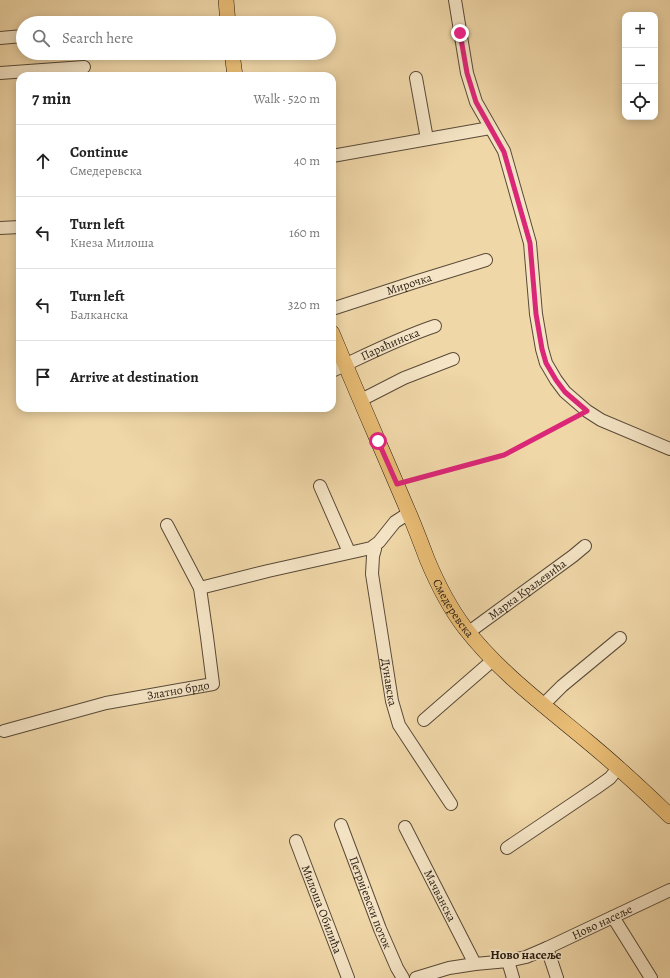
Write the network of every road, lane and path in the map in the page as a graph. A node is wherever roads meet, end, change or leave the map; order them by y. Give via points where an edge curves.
1 (226, 0) edge
2 (455, 0) edge
3 (227, 16) edge
4 (16, 37) edge
5 (0, 38) edge
6 (233, 60) edge
7 (84, 67) dead end
8 (234, 72) edge
9 (0, 73) edge
10 (416, 78) dead end
11 (490, 128) junction
12 (427, 139) junction
13 (336, 155) edge
14 (16, 227) edge
15 (0, 228) edge
16 (486, 260) dead end
17 (336, 308) edge
18 (435, 326) dead end
19 (336, 342) edge
20 (453, 359) dead end
21 (346, 364) junction
22 (336, 369) edge
23 (361, 400) junction
24 (587, 411) junction
25 (670, 449) edge
26 (397, 484) junction
27 (320, 486) dead end
28 (409, 513) junction
29 (167, 525) dead end
30 (374, 546) junction
31 (585, 546) dead end
32 (349, 552) junction
33 (200, 588) junction
34 (469, 632) junction
35 (620, 638) dead end
36 (493, 660) junction
37 (543, 705) junction
38 (424, 720) dead end
39 (4, 731) dead end
40 (618, 768) junction
41 (451, 804) dead end
42 (670, 816) edge
43 (341, 825) dead end
44 (406, 827) dead end
45 (296, 841) dead end
46 (507, 848) dead end
47 (670, 890) edge
48 (614, 917) junction
49 (547, 948) junction
50 (508, 961) junction
51 (474, 964) junction
52 (422, 977) edge
53 (348, 978) edge
54 (403, 978) edge
55 (513, 978) edge
56 (556, 978) edge
57 (651, 978) edge

1 - 3 main road
2 - 11 street via 467,73 476,102
4 - 5 street
6 - 8 main road
7 - 9 street
10 - 12 street
11 - 12 street
11 - 24 street via 504,152 530,243 536,314 546,363 565,392
12 - 13 street
14 - 15 street
16 - 17 street, Мирочка
18 - 21 street, Параћинска via 390,343
19 - 21 main road, Смедеревска
20 - 23 street via 404,378
21 - 22 street, Параћинска
21 - 23 main road, Смедеревска
23 - 26 main road, Смедеревска
24 - 25 street via 601,420
24 - 26 path via 504,455
26 - 28 main road, Смедеревска
27 - 32 street
28 - 30 street via 396,522
28 - 34 main road, Смедеревска via 438,583
29 - 33 street, Златно брдо
30 - 32 street
30 - 41 street, Дунавска via 372,574 392,701 399,725
31 - 34 street, Марка Краљевића
32 - 33 street
33 - 39 street, Златно брдо via 213,684 106,703
34 - 36 main road, Смедеревска
35 - 37 street
36 - 37 main road, Смедеревска
36 - 38 street
37 - 40 main road, Смедеревска
40 - 42 main road, Смедеревска
40 - 46 street via 610,778
43 - 54 street, Петријевски поток via 380,929
44 - 51 street, Мачванска
45 - 53 street, Милоша Обилића
47 - 48 street, Ново насеље
48 - 49 street, Ново насеље
48 - 57 street
49 - 50 street, Ново насеље
49 - 56 street
50 - 51 street, Ново насеље
50 - 55 street
51 - 52 street, Ново насеље

